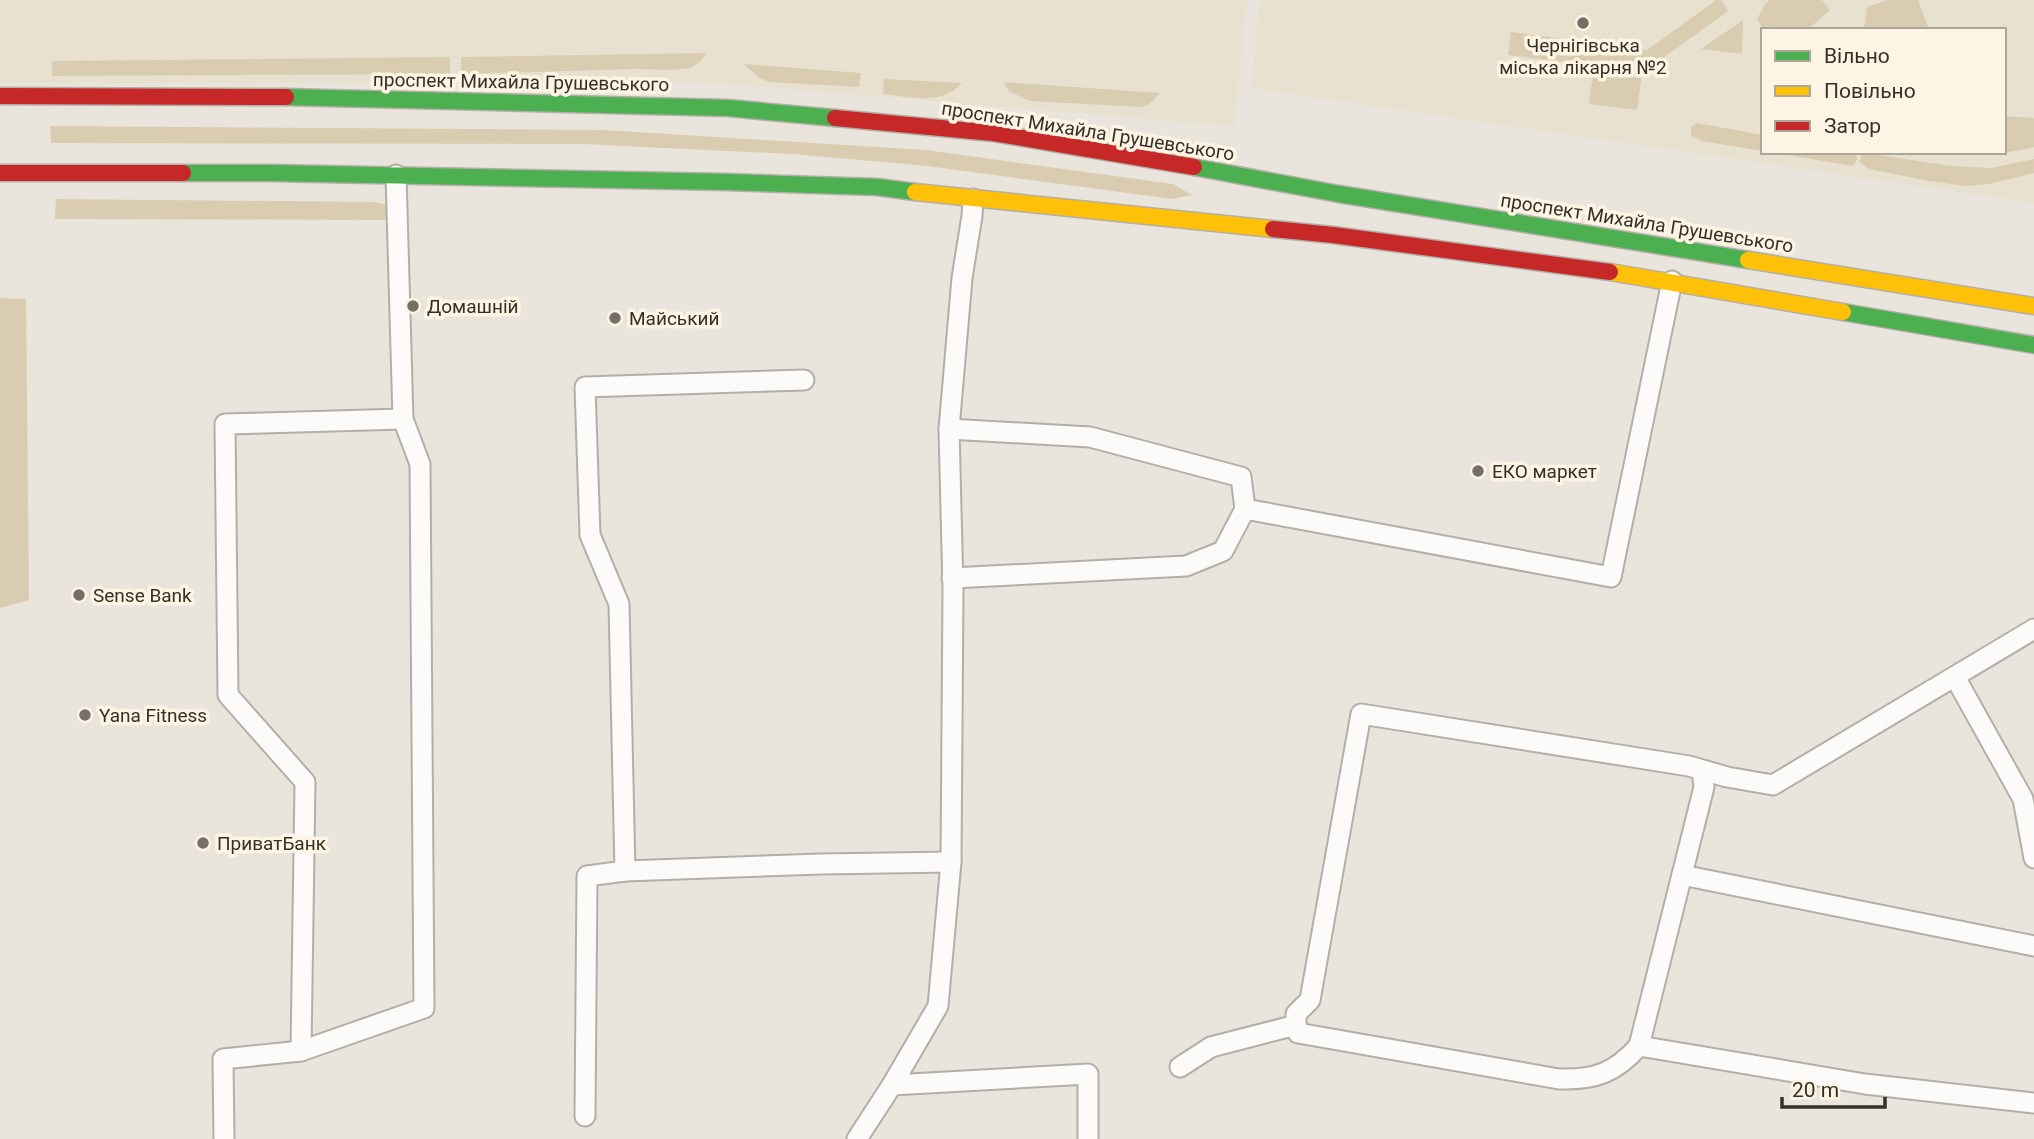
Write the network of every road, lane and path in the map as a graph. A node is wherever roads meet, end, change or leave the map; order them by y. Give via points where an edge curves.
1 (0, 96) edge
2 (0, 173) edge
3 (396, 175) junction
4 (973, 199) junction
5 (1672, 281) junction
6 (2034, 306) edge
7 (2034, 345) edge
8 (804, 380) dead end
9 (403, 419) junction
10 (949, 429) junction
11 (1245, 509) junction
12 (952, 578) junction
13 (2034, 629) edge
14 (1955, 677) junction
15 (1702, 771) junction
16 (2029, 796) edge
17 (2034, 858) edge
18 (951, 862) junction
19 (625, 872) junction
20 (1682, 875) junction
21 (2034, 946) edge
22 (1296, 1025) junction
23 (1639, 1046) junction
24 (301, 1051) junction
25 (1180, 1067) dead end
26 (892, 1085) junction
27 (2034, 1103) edge
28 (585, 1116) dead end
29 (223, 1139) edge
30 (857, 1139) edge
31 (1088, 1139) edge

1 - 6 main road, проспект Михайла Грушевського via 264,96 728,108 993,133
2 - 3 main road
3 - 4 main road via 877,187
3 - 9 lane
4 - 5 main road via 1333,235
4 - 10 lane
5 - 7 main road
5 - 11 lane via 1611,576
8 - 19 lane via 585,387 590,535 618,604
9 - 24 lane via 420,464 424,1009
9 - 24 lane via 225,424 228,695 305,782
10 - 11 lane via 1090,437 1241,477
10 - 12 lane
11 - 12 lane via 1223,551 1186,566
12 - 18 lane
13 - 14 lane
14 - 15 lane via 1773,785
14 - 16 lane
15 - 20 lane via 1704,787
15 - 22 lane via 1361,714 1310,1000 1296,1014
16 - 17 lane
18 - 19 lane
18 - 26 lane via 938,1006
19 - 28 lane via 587,876
20 - 21 lane
20 - 23 lane
22 - 23 lane via 1298,1033 1559,1079 1599,1076 1625,1062
22 - 25 lane via 1211,1047
23 - 27 lane via 1865,1084
24 - 29 lane via 223,1059
26 - 30 lane
26 - 31 lane via 1088,1074

